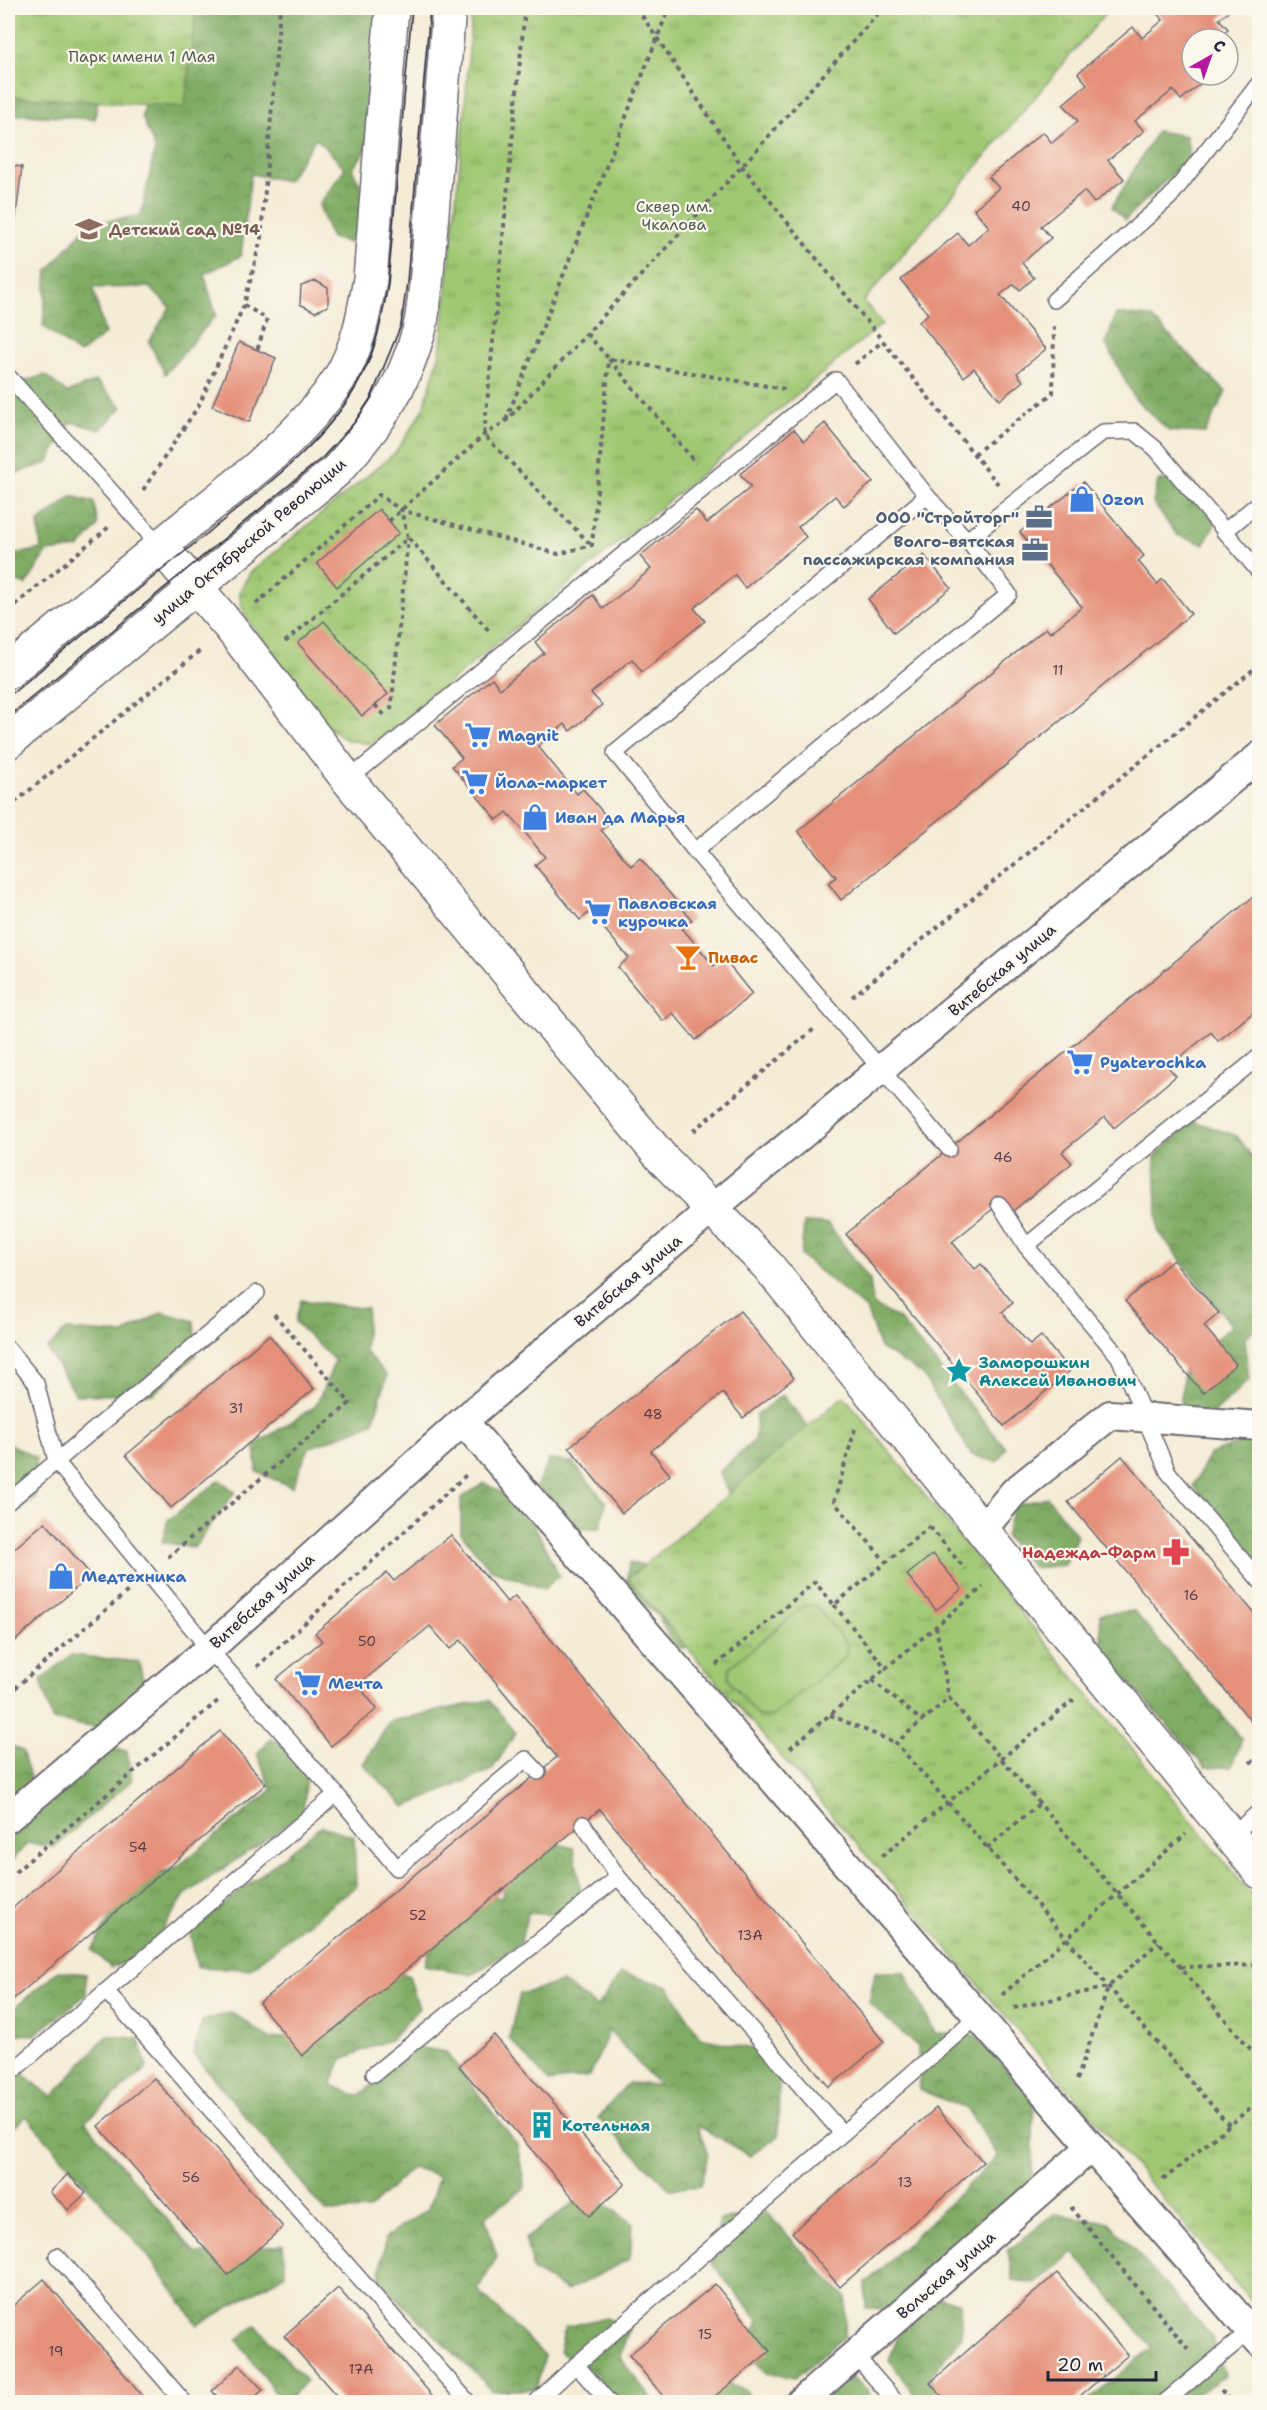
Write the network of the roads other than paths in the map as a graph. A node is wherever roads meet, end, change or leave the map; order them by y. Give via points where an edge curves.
1 (392, 8) edge
2 (449, 8) edge
3 (1260, 82) edge
4 (1054, 300) road end
5 (8, 376) edge
6 (927, 496) junction
7 (1260, 502) edge
8 (1224, 532) junction
9 (967, 540) junction
10 (161, 547) junction
11 (1260, 573) edge
12 (195, 587) junction
13 (8, 672) edge
14 (8, 742) edge
15 (1260, 756) edge
16 (348, 780) junction
17 (695, 851) junction
18 (1260, 1056) edge
19 (882, 1070) junction
20 (949, 1149) dead end
21 (999, 1204) dead end
22 (713, 1208) junction
23 (1026, 1246) junction
24 (257, 1293) road end
25 (8, 1349) edge
26 (1145, 1419) junction
27 (463, 1421) junction
28 (1260, 1426) edge
29 (56, 1461) junction
30 (8, 1502) edge
31 (981, 1531) junction
32 (1260, 1581) edge
33 (208, 1649) junction
34 (538, 1772) dead end
35 (336, 1794) junction
36 (1260, 1811) edge
37 (8, 1818) edge
38 (583, 1824) dead end
39 (1220, 1825) junction
40 (1260, 1872) edge
41 (618, 1877) junction
42 (106, 1991) junction
43 (979, 2015) junction
44 (374, 2074) dead end
45 (8, 2075) edge
46 (842, 2133) junction
47 (1090, 2148) junction
48 (57, 2256) dead end
49 (1255, 2336) edge
50 (855, 2355) junction
51 (576, 2365) junction
52 (184, 2403) edge
53 (468, 2403) edge
54 (536, 2403) edge
55 (609, 2403) edge
56 (801, 2403) edge
57 (896, 2403) edge
58 (1165, 2403) edge

1 - 10 main road via 370,279 364,317 351,356 314,412 287,440
2 - 12 main road, улица Октябрьской Революции via 426,285 420,330 404,373 388,407 336,471
3 - 4 lane via 1170,197
5 - 10 lane
6 - 9 lane
6 - 16 lane via 836,380
6 - 17 lane via 615,753
7 - 8 lane
8 - 9 lane via 1156,450 1134,431 1103,432
8 - 11 lane
9 - 17 lane via 1009,594
10 - 12 main road
10 - 13 main road
12 - 14 main road, улица Октябрьской Революции
12 - 16 main road
15 - 19 street, Витебская улица
16 - 22 main road via 661,1157
17 - 19 lane
18 - 23 lane
19 - 20 lane
19 - 22 street, Витебская улица
21 - 23 lane
22 - 27 street, Витебская улица
22 - 31 main road via 768,1266
23 - 26 lane via 1119,1357
24 - 29 lane
25 - 29 lane via 36,1383
26 - 28 street
26 - 31 street via 1110,1415 1014,1492
26 - 32 lane via 1168,1472
27 - 33 street, Витебская улица
27 - 43 street
29 - 30 lane
29 - 33 lane
31 - 39 main road
33 - 35 lane
33 - 37 street, Витебская улица
34 - 35 lane via 526,1759 397,1868
35 - 42 lane
36 - 39 lane
38 - 41 lane
39 - 40 main road
41 - 44 lane
41 - 46 lane
42 - 45 lane
42 - 53 lane
43 - 46 lane
43 - 47 street
46 - 51 lane
47 - 49 street
47 - 50 street, Вольская улица
48 - 52 lane
49 - 58 lane
50 - 56 street, Вольская улица
50 - 57 lane
51 - 54 lane
51 - 55 lane

